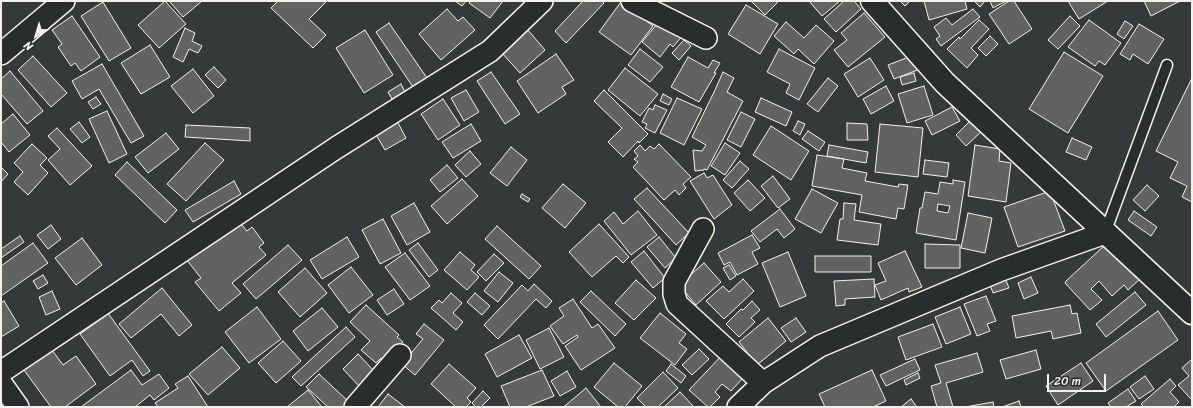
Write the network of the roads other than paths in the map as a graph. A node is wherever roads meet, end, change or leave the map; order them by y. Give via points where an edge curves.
1 (64, 1) edge
2 (542, 1) edge
3 (632, 1) edge
4 (872, 1) edge
5 (706, 38) dead end
6 (1, 54) edge
7 (1168, 65) dead end
8 (703, 229) dead end
9 (1105, 233) junction
10 (1192, 312) edge
11 (400, 355) dead end
12 (1, 372) edge
13 (1, 383) edge
14 (763, 383) junction
15 (18, 407) edge
16 (356, 407) edge
17 (738, 407) edge

1 - 6 street
2 - 12 street via 490,51 336,148
3 - 5 street
4 - 9 street via 945,83
7 - 9 lane
8 - 14 street via 674,282 677,304
9 - 10 street
9 - 14 street via 1001,270 820,346
11 - 16 street
13 - 15 street
14 - 17 street

